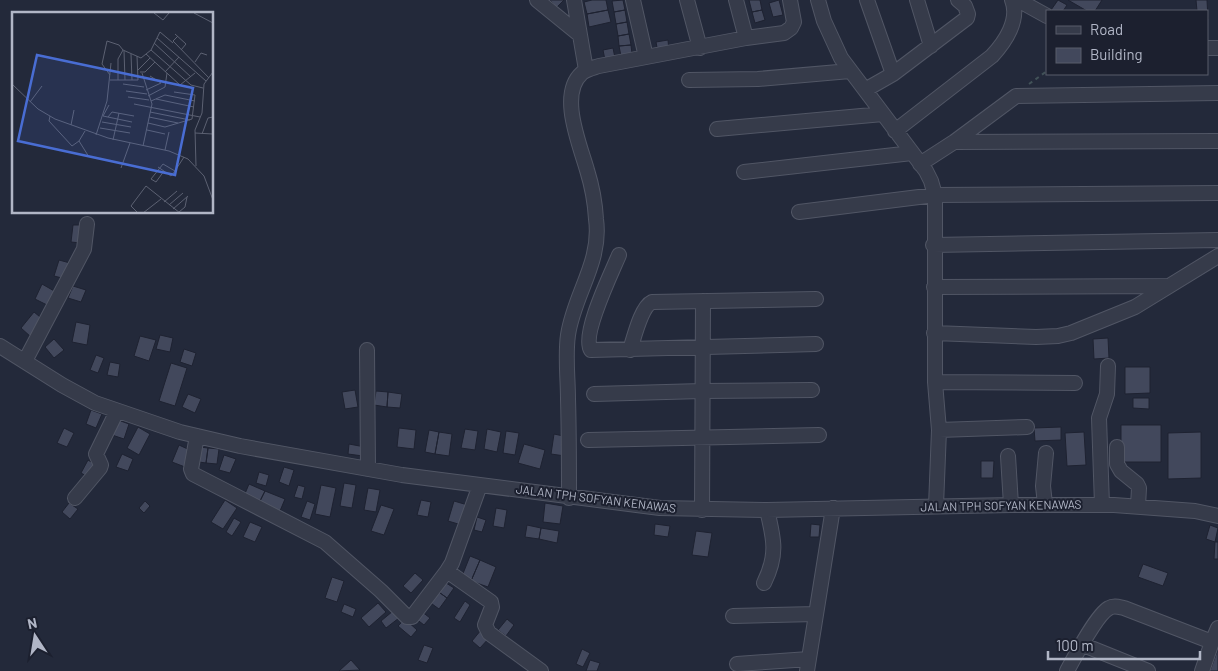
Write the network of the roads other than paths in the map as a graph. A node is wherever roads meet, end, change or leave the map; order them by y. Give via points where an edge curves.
1 (538, 0) edge
2 (574, 0) edge
3 (633, 0) edge
4 (687, 0) edge
5 (736, 0) edge
6 (790, 0) edge
7 (818, 0) edge
8 (867, 0) edge
9 (917, 0) edge
10 (958, 0) edge
11 (1012, 0) edge
12 (1018, 0) edge
13 (1046, 15) edge
14 (580, 35) junction
15 (746, 38) junction
16 (931, 46) junction
17 (700, 48) junction
18 (646, 57) junction
19 (586, 70) junction
20 (850, 71) junction
21 (893, 74) junction
22 (689, 80) dead end
23 (865, 90) junction
24 (1218, 93) edge
25 (884, 114) junction
26 (717, 129) dead end
27 (895, 130) junction
28 (1218, 141) edge
29 (954, 142) junction
30 (916, 159) junction
31 (744, 172) dead end
32 (1218, 193) edge
33 (935, 195) junction
34 (799, 212) dead end
35 (88, 224) dead end
36 (1218, 240) edge
37 (933, 245) junction
38 (619, 255) dead end
39 (1218, 256) edge
40 (1167, 286) junction
41 (934, 287) junction
42 (816, 299) dead end
43 (703, 301) junction
44 (934, 334) junction
45 (816, 344) dead end
46 (0, 346) edge
47 (702, 347) junction
48 (367, 350) dead end
49 (630, 350) junction
50 (25, 361) junction
51 (1108, 366) dead end
52 (935, 382) junction
53 (1075, 382) dead end
54 (812, 390) dead end
55 (702, 391) junction
56 (594, 394) dead end
57 (117, 411) junction
58 (1027, 427) dead end
59 (939, 430) junction
60 (819, 435) dead end
61 (197, 436) junction
62 (702, 439) junction
63 (588, 440) dead end
64 (1117, 447) dead end
65 (1046, 454) dead end
66 (1008, 456) dead end
67 (368, 469) junction
68 (480, 485) junction
69 (75, 498) dead end
70 (569, 498) junction
71 (1011, 504) junction
72 (1045, 504) junction
73 (1102, 505) junction
74 (936, 506) junction
75 (1138, 506) junction
76 (833, 508) junction
77 (702, 510) junction
78 (767, 510) junction
79 (1218, 516) edge
80 (447, 571) junction
81 (764, 582) dead end
82 (816, 614) junction
83 (733, 616) dead end
84 (1218, 628) edge
85 (1212, 642) junction
86 (1081, 644) junction
87 (737, 664) dead end
88 (808, 665) edge
89 (1125, 667) edge
90 (541, 671) edge
91 (1067, 671) edge
92 (1148, 671) edge
93 (1202, 671) edge

1 - 14 street
2 - 14 street
3 - 18 street
4 - 17 street
5 - 15 street
6 - 15 street via 794,17 791,28 779,34
7 - 20 street via 833,44
8 - 21 street
9 - 16 street
10 - 16 street via 965,6 967,18
11 - 27 street via 1015,14 1007,36 992,56
12 - 13 street
14 - 19 street
15 - 17 street
16 - 21 street
17 - 18 street
18 - 19 street
19 - 70 street via 574,86 571,106 592,188 598,233 593,264 574,310 568,338
20 - 22 street via 758,79
20 - 23 street
21 - 23 street
23 - 25 street
24 - 29 street via 1016,96
25 - 26 street
25 - 27 street
27 - 30 street
28 - 29 street
29 - 30 street
30 - 31 street
30 - 33 street via 932,181
32 - 33 street
33 - 34 street
33 - 37 street
35 - 50 street via 84,249
36 - 37 street
37 - 41 street
38 - 49 street via 592,322 588,344 591,350
39 - 40 street
40 - 41 street
40 - 44 street via 1135,307 1071,334
41 - 44 street
42 - 43 street
43 - 47 street
43 - 49 street via 648,304
44 - 52 street
45 - 47 street
46 - 50 street, JALAN TPH SOFYAN KENAWAS
47 - 49 street
47 - 55 street
48 - 67 street
50 - 57 street, JALAN TPH SOFYAN KENAWAS via 95,403
51 - 73 street via 1107,394 1099,418
52 - 53 street
52 - 59 street
54 - 55 street
55 - 56 street
55 - 62 street
57 - 61 street, JALAN TPH SOFYAN KENAWAS
57 - 69 street via 96,454 100,468
58 - 59 street
59 - 74 street
60 - 62 street
61 - 67 street, JALAN TPH SOFYAN KENAWAS
61 - 80 street via 191,469 193,474 325,542 405,616 412,617
62 - 63 street
62 - 77 street
64 - 75 street via 1117,464 1139,488
65 - 72 street
66 - 71 street
67 - 68 street, JALAN TPH SOFYAN KENAWAS
68 - 70 street, JALAN TPH SOFYAN KENAWAS
68 - 80 street
70 - 77 street, JALAN TPH SOFYAN KENAWAS
71 - 72 street, JALAN TPH SOFYAN KENAWAS
71 - 74 street, JALAN TPH SOFYAN KENAWAS
72 - 73 street, JALAN TPH SOFYAN KENAWAS
73 - 75 street, JALAN TPH SOFYAN KENAWAS
74 - 76 street, JALAN TPH SOFYAN KENAWAS
75 - 79 street, JALAN TPH SOFYAN KENAWAS
76 - 78 street, JALAN TPH SOFYAN KENAWAS
76 - 82 street
77 - 78 street, JALAN TPH SOFYAN KENAWAS
78 - 81 street via 774,553
80 - 90 street via 491,602 485,625 489,633
82 - 83 street
82 - 88 street
84 - 85 street
85 - 86 street via 1114,606 1105,610
85 - 93 street
86 - 89 street
86 - 91 street
87 - 88 street
89 - 92 street

